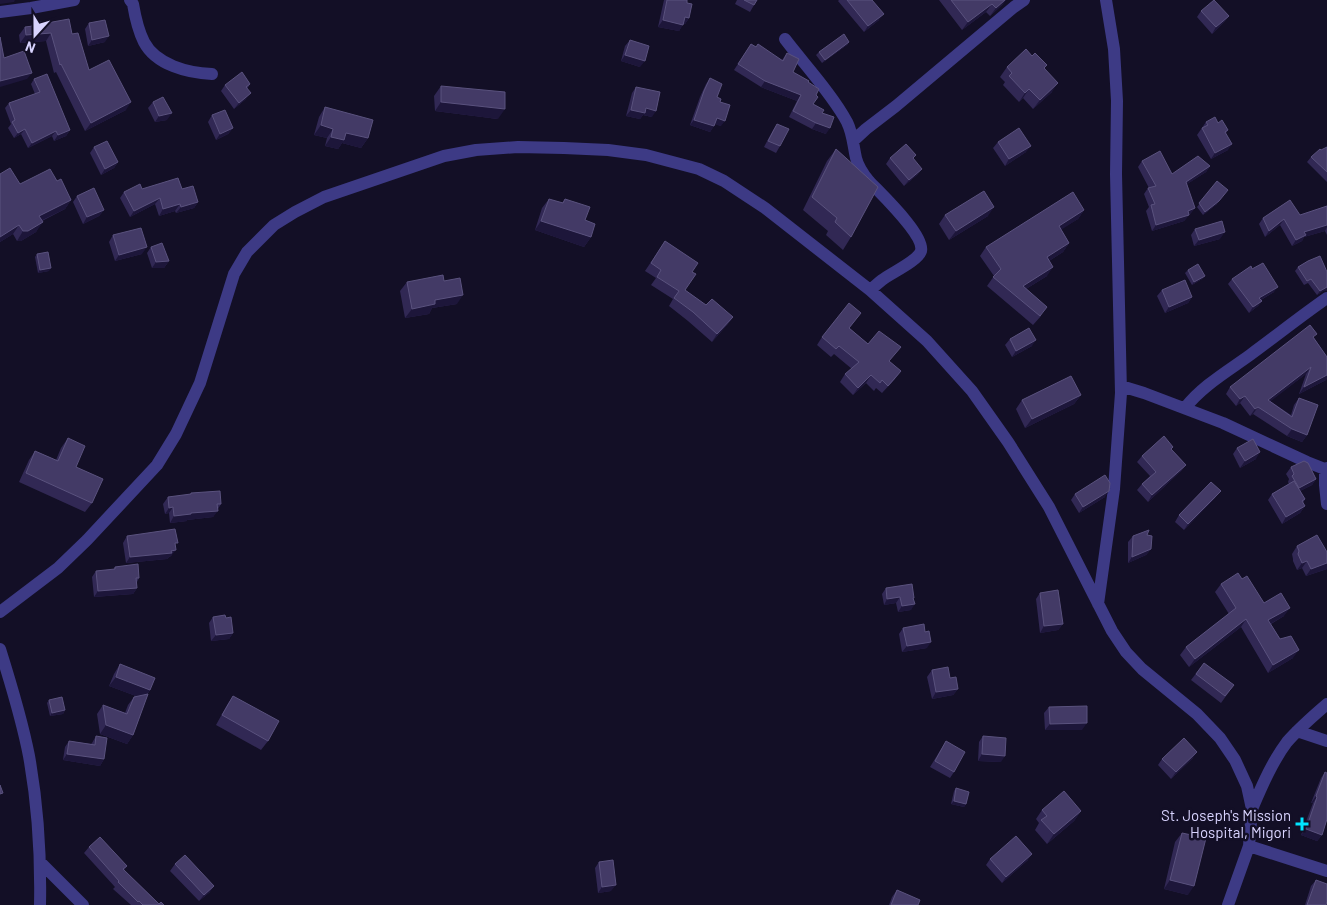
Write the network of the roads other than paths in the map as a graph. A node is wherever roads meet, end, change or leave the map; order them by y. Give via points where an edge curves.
1 (74, 0) edge
2 (130, 0) edge
3 (1024, 0) edge
4 (1106, 0) edge
5 (0, 12) edge
6 (784, 39) dead end
7 (212, 74) dead end
8 (854, 141) junction
9 (870, 290) junction
10 (1327, 298) edge
11 (1121, 386) junction
12 (1185, 408) junction
13 (1326, 469) edge
14 (1327, 504) edge
15 (1098, 604) junction
16 (0, 612) edge
17 (0, 649) edge
18 (1327, 704) edge
19 (1297, 731) junction
20 (1327, 742) edge
21 (1252, 809) junction
22 (1249, 846) junction
23 (41, 863) junction
24 (1327, 870) edge
25 (40, 905) edge
26 (83, 905) edge
27 (1228, 905) edge

1 - 5 street
2 - 7 street via 140,35 151,52 177,68
3 - 8 street
4 - 11 street via 1114,49 1117,101
6 - 8 street via 845,119
8 - 9 street via 856,159 869,181 902,216 921,246 918,256
9 - 15 street via 927,340 972,392 1049,507
9 - 16 street via 765,208 724,181 699,169 646,155 564,148 476,150 444,156 324,197 274,225 247,252 234,274 200,383 157,465 58,568
10 - 12 street via 1211,383
11 - 12 street
11 - 15 street via 1114,488
12 - 13 street
13 - 14 street
15 - 21 street via 1126,652 1220,738 1236,760
17 - 23 street via 29,756
18 - 19 street
19 - 20 street
19 - 21 street via 1281,752
21 - 22 street
22 - 24 street
22 - 27 street
23 - 25 street
23 - 26 street

